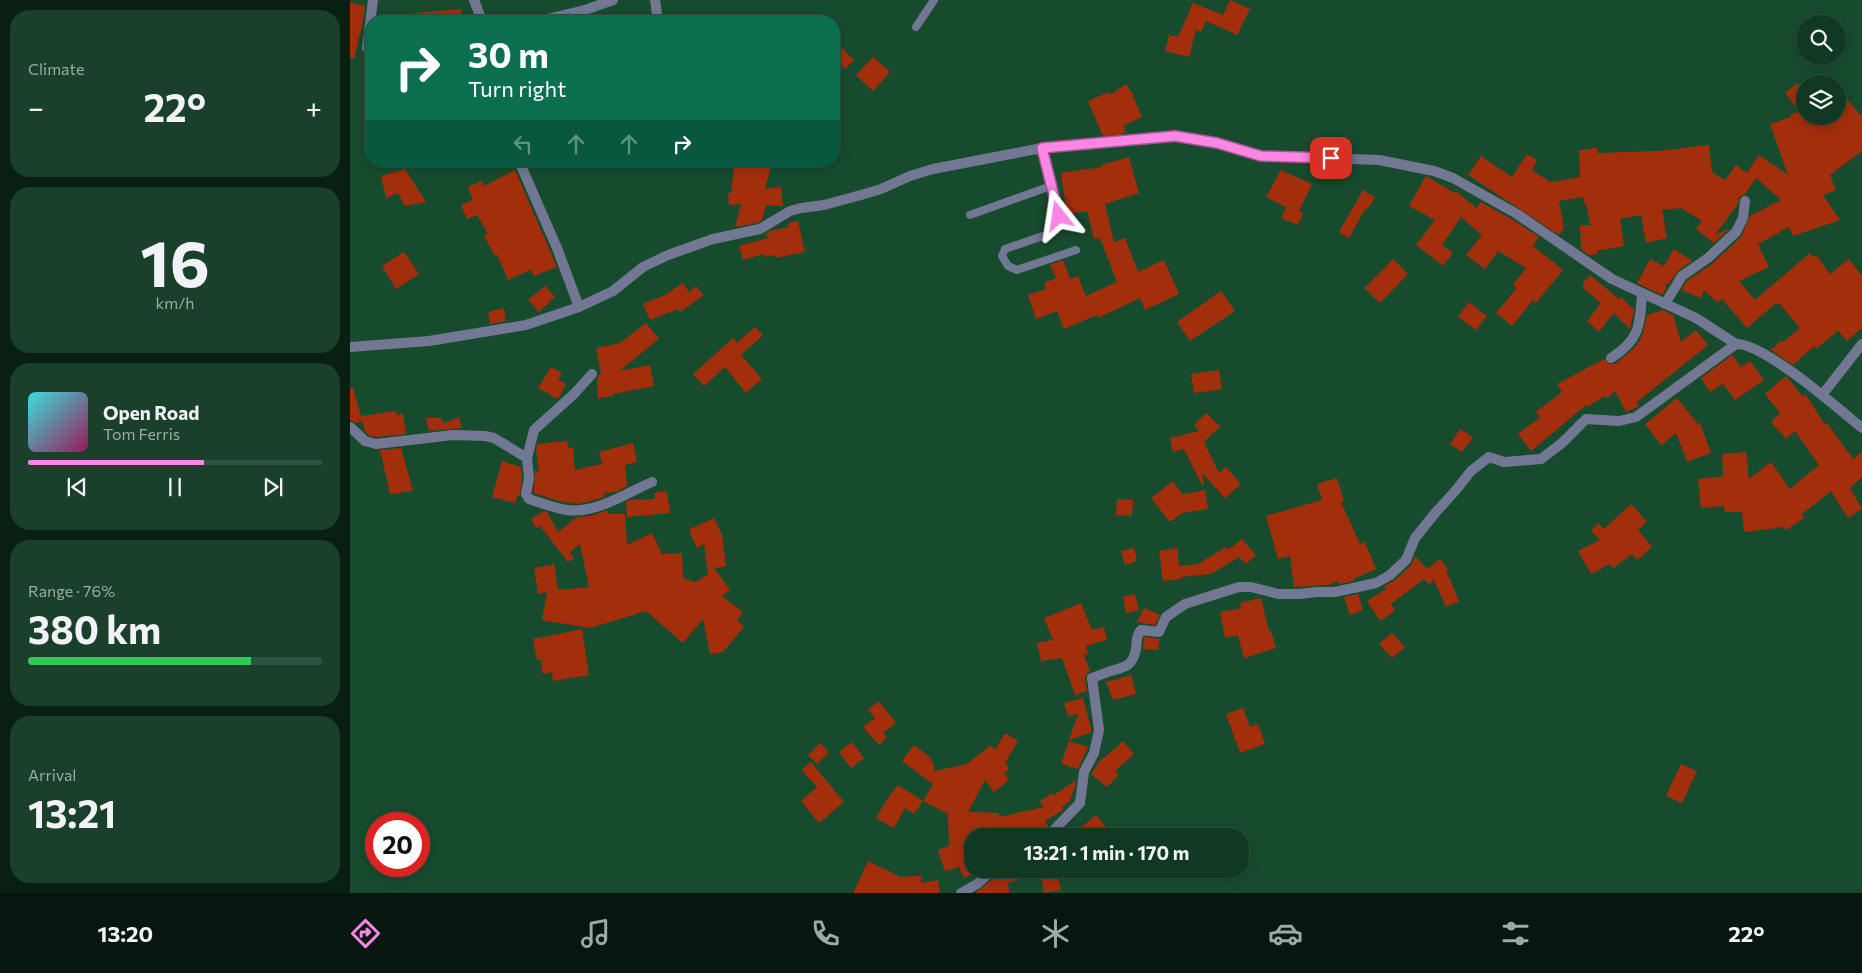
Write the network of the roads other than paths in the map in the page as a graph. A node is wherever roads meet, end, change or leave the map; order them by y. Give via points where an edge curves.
1 (373, 0) edge
2 (474, 0) edge
3 (613, 0) edge
4 (655, 0) edge
5 (934, 0) edge
6 (584, 5) edge
7 (371, 15) edge
8 (480, 15) edge
9 (555, 15) edge
10 (657, 15) edge
11 (916, 27) dead end
12 (1042, 148) junction
13 (522, 167) edge
14 (1051, 186) junction
15 (1745, 201) dead end
16 (970, 215) dead end
17 (1076, 250) dead end
18 (1642, 293) junction
19 (1665, 304) junction
20 (579, 307) junction
21 (1736, 344) junction
22 (1862, 344) edge
23 (350, 347) edge
24 (1611, 358) dead end
25 (592, 374) dead end
26 (1822, 395) junction
27 (350, 427) edge
28 (1862, 428) edge
29 (527, 458) junction
30 (652, 482) dead end
31 (1056, 828) edge
32 (984, 878) edge
33 (961, 893) edge

1 - 7 street
2 - 8 street
3 - 6 street
4 - 10 street
5 - 11 lane
6 - 9 street
12 - 14 lane
12 - 18 street via 1175,136 1217,143 1261,156 1378,160 1434,171 1454,178 1518,214 1590,265
12 - 20 street via 933,169 861,196 790,211 760,229 713,240 654,261 613,291
13 - 20 street
14 - 16 lane
14 - 17 lane via 1059,216 1056,226 1046,235 1005,249 1002,256 1008,266 1017,270
15 - 19 street via 1743,218 1736,232 1682,276
18 - 19 street
18 - 24 street via 1634,338
19 - 21 street via 1696,318
20 - 23 street via 499,331 408,344
21 - 26 street via 1744,344 1768,356
21 - 31 street via 1636,417 1618,421 1586,420 1542,459 1504,462 1489,457 1471,470 1415,538 1406,560 1376,583 1335,592 1299,594 1239,588 1185,604 1166,617 1159,632 1141,630 1135,654 1123,669 1092,678 1098,730 1094,754 1084,772 1080,803
22 - 26 street
25 - 29 street via 534,430
26 - 28 street
27 - 29 street via 365,441 376,444 454,435 494,438
29 - 30 street via 529,478 526,494 529,499 568,510 592,509
32 - 33 street

